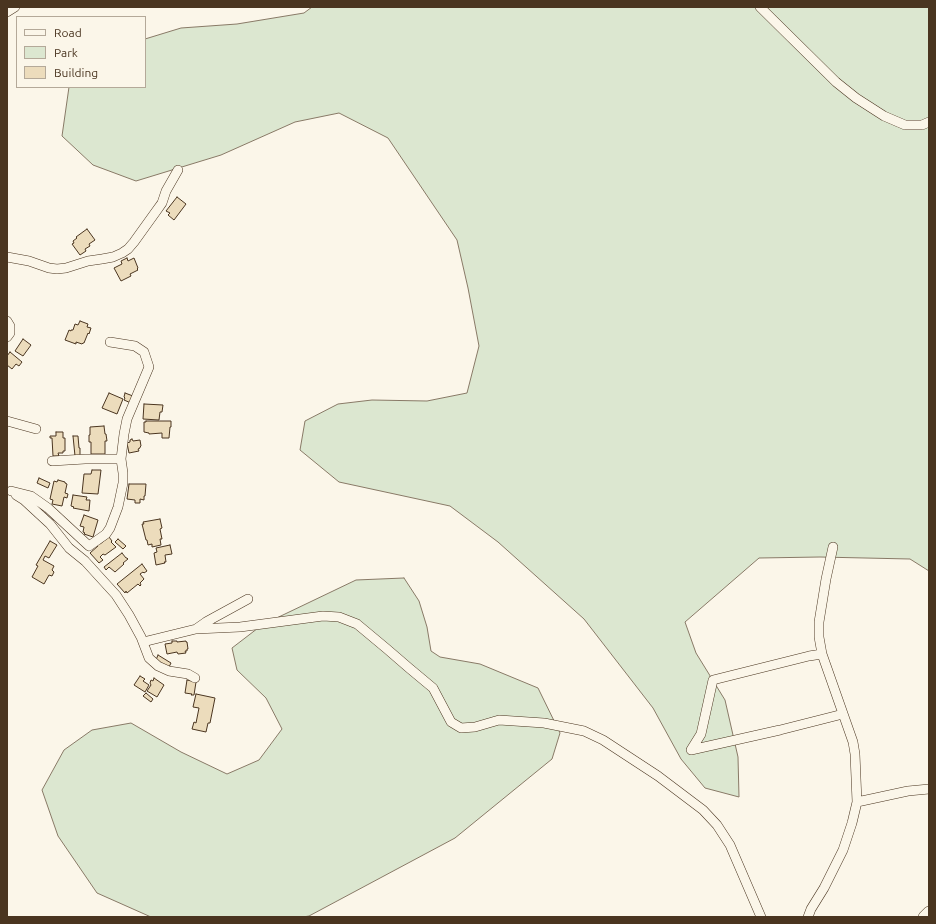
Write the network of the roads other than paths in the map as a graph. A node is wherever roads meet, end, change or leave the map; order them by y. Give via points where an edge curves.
1 (15, 7) edge
2 (760, 7) edge
3 (7, 12) edge
4 (929, 122) edge
5 (178, 170) dead end
6 (7, 257) edge
7 (7, 321) edge
8 (7, 337) edge
9 (110, 342) dead end
10 (7, 421) edge
11 (36, 429) dead end
12 (121, 459) junction
13 (52, 461) dead end
14 (9, 489) edge
15 (833, 547) dead end
16 (248, 599) dead end
17 (196, 629) junction
18 (143, 642) junction
19 (822, 654) junction
20 (195, 678) dead end
21 (843, 714) junction
22 (929, 789) edge
23 (857, 802) junction
24 (929, 912) edge
25 (761, 917) edge
26 (808, 917) edge
27 (924, 917) edge

1 - 3 street
2 - 4 street via 836,82 856,98 884,116 905,125 922,125
5 - 6 street via 166,190 162,203 134,242 122,253 58,269
7 - 8 street via 10,333
9 - 12 street via 135,346 144,352 149,367 127,419
10 - 11 street
12 - 13 street
12 - 14 street via 123,483 118,507 106,534 90,546 31,496
14 - 18 street via 50,524 69,548 85,561 116,595
15 - 19 street via 819,622
16 - 17 street
17 - 18 street
17 - 25 street via 240,627 323,616 339,617 357,624 433,688 451,722 461,728 499,720 544,723 584,731 602,740 658,776 703,810 717,825 730,845
18 - 20 street via 149,658 158,666
19 - 21 street
19 - 21 street via 713,680 701,734 691,750
21 - 23 street via 855,754
22 - 23 street
23 - 26 street via 843,850
24 - 27 street

